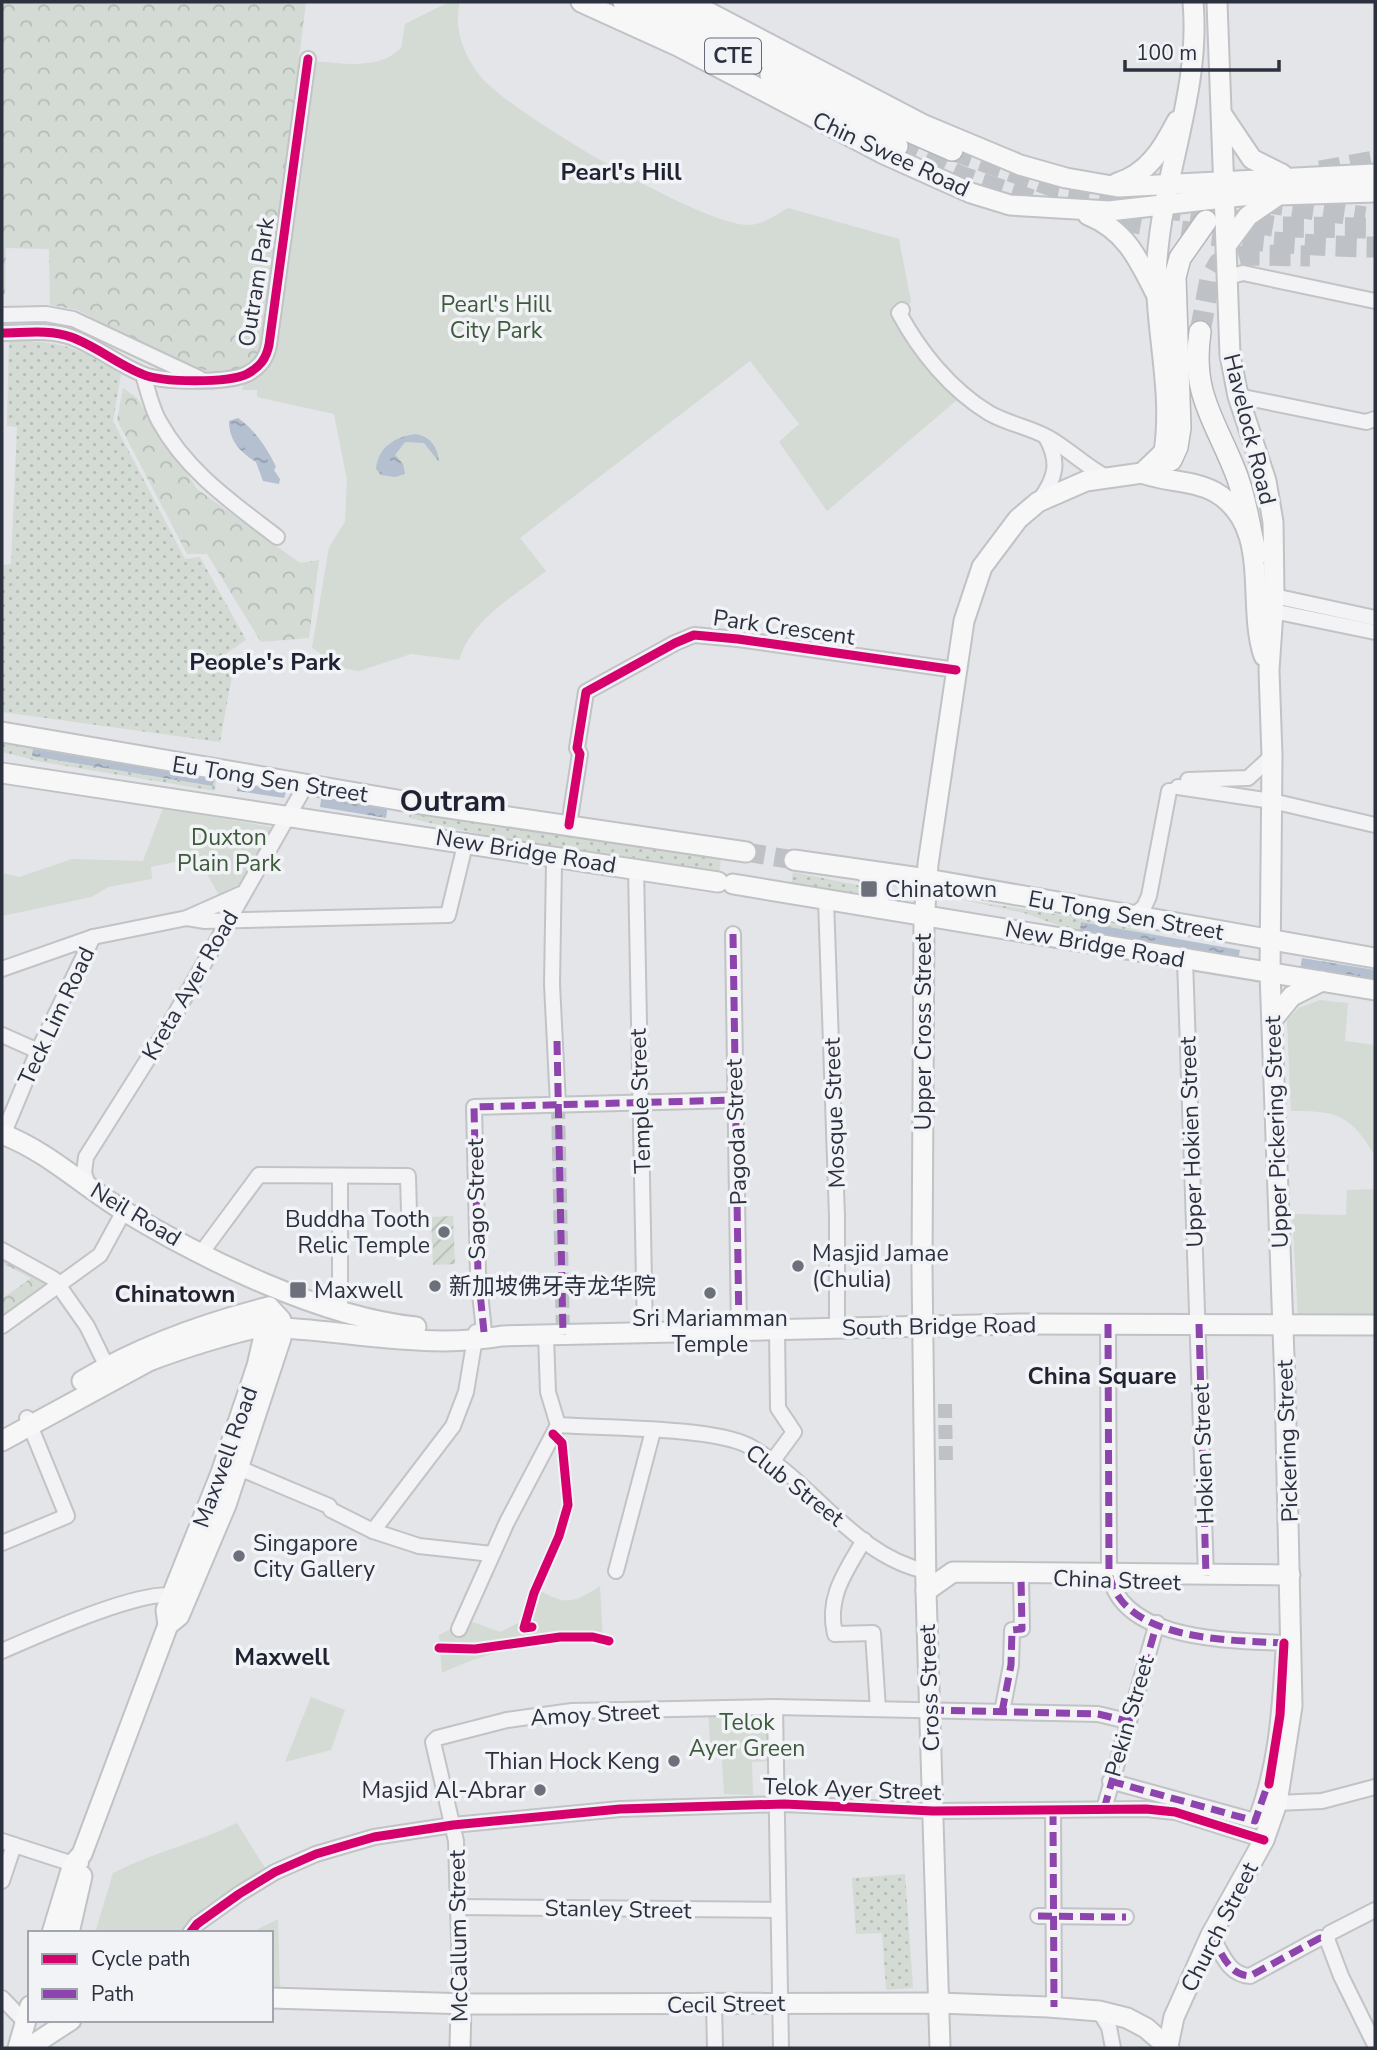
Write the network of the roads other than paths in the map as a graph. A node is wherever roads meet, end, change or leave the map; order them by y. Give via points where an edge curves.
1 (581, 2) edge
2 (624, 2) edge
3 (659, 2) edge
4 (689, 2) edge
5 (1193, 2) edge
6 (1217, 2) edge
7 (308, 59) dead end
8 (1187, 102) junction
9 (1222, 115) junction
10 (897, 146) tunnel mouth
11 (952, 150) tunnel mouth
12 (1375, 174) edge
13 (1059, 176) junction
14 (1297, 177) junction
15 (1104, 186) junction
16 (1224, 189) junction
17 (1375, 192) edge
18 (1168, 193) junction
19 (1280, 194) junction
20 (1053, 210) junction
21 (1078, 212) junction
22 (1206, 221) dead end
23 (1228, 243) junction
24 (1228, 277) junction
25 (1156, 293) junction
26 (1375, 301) edge
27 (902, 310) dead end
28 (2, 315) edge
29 (1200, 332) tunnel mouth
30 (2, 333) edge
31 (143, 375) junction
32 (203, 379) junction
33 (1238, 396) junction
34 (1375, 419) edge
35 (1246, 421) junction
36 (1375, 430) edge
37 (1045, 436) junction
38 (1147, 470) junction
39 (1108, 478) junction
40 (1038, 502) junction
41 (277, 537) dead end
42 (1256, 555) junction
43 (1274, 603) junction
44 (1346, 618) junction
45 (1375, 618) edge
46 (1375, 632) edge
47 (956, 670) junction
48 (1269, 670) junction
49 (4, 735) edge
50 (1272, 756) junction
51 (2, 773) edge
52 (307, 783) junction
53 (1175, 786) junction
54 (1272, 801) junction
55 (405, 802) junction
56 (291, 816) junction
57 (565, 824) junction
58 (1375, 825) edge
59 (413, 833) junction
60 (466, 841) junction
61 (746, 852) tunnel mouth
62 (549, 854) junction
63 (572, 858) junction
64 (794, 860) tunnel mouth
65 (636, 868) junction
66 (865, 871) junction
67 (927, 879) junction
68 (242, 893) junction
69 (826, 900) junction
70 (879, 908) junction
71 (925, 914) junction
72 (1133, 916) junction
73 (187, 918) junction
74 (257, 918) junction
75 (227, 920) junction
76 (552, 922) junction
77 (733, 934) dead end
78 (93, 937) junction
79 (1271, 940) junction
80 (1375, 957) edge
81 (1185, 960) junction
82 (2, 969) edge
83 (1270, 973) junction
84 (1322, 981) junction
85 (1375, 990) edge
86 (1272, 1020) junction
87 (2, 1035) edge
88 (38, 1051) junction
89 (735, 1100) junction
90 (640, 1102) junction
91 (558, 1105) junction
92 (3, 1134) edge
93 (340, 1177) junction
94 (89, 1187) junction
95 (124, 1211) junction
96 (410, 1213) dead end
97 (2, 1250) edge
98 (202, 1252) junction
99 (60, 1286) junction
100 (274, 1286) junction
101 (269, 1307) junction
102 (340, 1309) junction
103 (1108, 1324) junction
104 (1199, 1324) junction
105 (1283, 1324) junction
106 (1375, 1325) edge
107 (2, 1326) edge
108 (837, 1327) junction
109 (923, 1327) junction
110 (274, 1329) junction
111 (739, 1330) junction
112 (777, 1330) junction
113 (645, 1333) junction
114 (484, 1335) junction
115 (546, 1336) junction
116 (110, 1372) junction
117 (29, 1422) junction
118 (558, 1425) junction
119 (2, 1431) edge
120 (653, 1431) junction
121 (2, 1441) edge
122 (772, 1462) junction
123 (230, 1470) junction
124 (373, 1531) junction
125 (864, 1539) junction
126 (2, 1543) edge
127 (492, 1554) junction
128 (616, 1571) dead end
129 (1291, 1572) junction
130 (1021, 1574) junction
131 (1109, 1575) junction
132 (932, 1579) junction
133 (1206, 1580) junction
134 (174, 1609) junction
135 (1157, 1623) junction
136 (459, 1629) dead end
137 (2, 1651) edge
138 (775, 1707) junction
139 (878, 1709) junction
140 (930, 1710) junction
141 (1002, 1712) junction
142 (1127, 1721) junction
143 (1110, 1781) junction
144 (1375, 1787) edge
145 (1275, 1791) junction
146 (775, 1804) junction
147 (1104, 1809) junction
148 (933, 1811) junction
149 (1053, 1811) junction
150 (452, 1820) junction
151 (1264, 1840) junction
152 (8, 1843) edge
153 (44, 1855) junction
154 (80, 1860) junction
155 (2, 1881) edge
156 (66, 1890) junction
157 (459, 1907) junction
158 (778, 1910) junction
159 (1375, 1910) edge
160 (1038, 1916) dead end
161 (1053, 1916) junction
162 (1126, 1917) dead end
163 (53, 1931) edge
164 (69, 1931) edge
165 (192, 1931) edge
166 (1212, 1936) junction
167 (1328, 1936) junction
168 (2, 1998) edge
169 (273, 1998) edge
170 (781, 2003) junction
171 (939, 2003) junction
172 (461, 2004) junction
173 (715, 2004) junction
174 (1054, 2007) junction
175 (1099, 2011) junction
176 (27, 2014) edge
177 (68, 2022) edge
178 (39, 2039) edge
179 (1375, 2045) edge
180 (1168, 2047) edge
181 (18, 2048) edge
182 (460, 2048) edge
183 (715, 2048) edge
184 (781, 2048) edge
185 (940, 2048) edge
186 (1113, 2048) edge

1 - 20 main road, Chin Swee Road via 926,174 1001,203
2 - 10 highway, CTE via 767,73
3 - 11 highway, CTE
4 - 13 main road, Chin Swee Road via 922,124 1020,165
5 - 8 main road
6 - 9 main road, Havelock Road
7 - 32 street, Outram Park via 265,359 244,375
8 - 15 main road via 1146,168 1131,179
8 - 18 main road
9 - 14 main road via 1252,159 1275,172
9 - 16 main road, Havelock Road
12 - 14 main road
13 - 15 main road, Chin Swee Road
13 - 20 main road via 1070,192 1065,205
14 - 16 main road
15 - 18 main road, Chin Swee Road
16 - 18 main road, Chin Swee Road
16 - 19 main road
16 - 23 main road, Havelock Road
17 - 19 main road
18 - 21 main road, Chin Swee Road via 1109,212
18 - 25 main road
19 - 23 main road via 1248,216
20 - 21 main road, Chin Swee Road
21 - 25 main road via 1119,232
22 - 38 highway via 1180,258 1175,277 1177,447 1171,460
23 - 24 main road, Havelock Road
24 - 26 street via 1243,273
24 - 33 main road, Havelock Road via 1228,340
25 - 38 main road via 1167,433 1164,452
27 - 37 street via 899,313 911,336 936,368 989,413
28 - 32 street, Outram Park via 73,319
29 - 42 highway via 1195,361 1198,387 1236,474
30 - 31 street, Outram Park via 51,332 71,337
31 - 32 street, Outram Park via 172,382
31 - 41 street via 159,421 185,460 213,488
33 - 34 street via 1366,422
33 - 35 main road, Havelock Road
35 - 36 street via 1260,408
35 - 43 main road, Havelock Road via 1271,506
37 - 39 street
37 - 40 street via 1057,465
38 - 39 main road, Upper Cross Street
38 - 42 main road via 1163,481 1203,487 1217,494 1238,514
39 - 40 main road, Upper Cross Street via 1086,481
40 - 47 main road, Upper Cross Street via 1018,519 982,566 969,599
42 - 48 main road via 1257,623
43 - 44 street
43 - 48 main road, Havelock Road
44 - 45 street
44 - 46 street
47 - 57 street, Park Crescent via 694,635 586,692
47 - 67 main road, Upper Cross Street
48 - 50 main road, Havelock Road
49 - 52 main road, Eu Tong Sen Street
50 - 53 street via 1241,780
50 - 54 main road, Havelock Road
51 - 56 main road, New Bridge Road
52 - 55 main road, Eu Tong Sen Street
52 - 56 street, Kreta Ayer Road
53 - 54 street
53 - 72 street via 1149,896
54 - 58 street
54 - 79 main road, Havelock Road
55 - 57 main road, Eu Tong Sen Street
55 - 59 main road via 397,809 399,820
56 - 59 main road, New Bridge Road
56 - 68 street, Kreta Ayer Road
57 - 61 main road, Eu Tong Sen Street
59 - 60 main road, New Bridge Road
60 - 62 main road, New Bridge Road
60 - 74 street via 448,915
62 - 63 main road, New Bridge Road
62 - 76 street
63 - 65 main road, New Bridge Road
63 - 76 street via 554,863
64 - 66 main road, Eu Tong Sen Street
65 - 69 main road, New Bridge Road
65 - 90 street, Temple Street
66 - 67 main road, Eu Tong Sen Street
66 - 70 main road via 879,891
67 - 71 main road, Upper Cross Street
67 - 72 main road, Eu Tong Sen Street
68 - 73 street
68 - 74 street via 246,908
68 - 75 street, Kreta Ayer Road
69 - 70 main road, New Bridge Road
69 - 108 street, Mosque Street
70 - 71 main road, New Bridge Road
71 - 81 main road, New Bridge Road
71 - 109 main road, Upper Cross Street
72 - 79 main road, Eu Tong Sen Street
73 - 75 street
73 - 78 street
74 - 75 street
75 - 94 street, Kreta Ayer Road via 165,1032 86,1157 84,1173
76 - 91 street
77 - 89 street, Pagoda Street
78 - 82 street
78 - 88 street, Teck Lim Road
79 - 80 main road, Eu Tong Sen Street
79 - 83 main road, Upper Pickering Street
81 - 83 main road, New Bridge Road
81 - 104 street, Upper Hokien Street
83 - 84 main road, New Bridge Road
83 - 86 main road, Upper Pickering Street
84 - 85 main road, New Bridge Road
84 - 86 main road via 1292,996
86 - 105 main road, Upper Pickering Street
87 - 88 street
88 - 92 street, Teck Lim Road
89 - 90 street
89 - 111 street, Pagoda Street
90 - 91 street
90 - 113 street, Temple Street
91 - 114 street, Sago Street via 474,1107
92 - 94 main road, Neil Road via 36,1150
93 - 96 street via 408,1176
93 - 98 street via 259,1175
93 - 102 street
94 - 95 main road, Neil Road
95 - 98 main road, Neil Road
95 - 99 street via 103,1251
97 - 99 street
98 - 100 main road, Neil Road
99 - 107 street
99 - 116 street
100 - 101 main road, Maxwell Road
100 - 102 main road, South Bridge Road
101 - 110 main road, Maxwell Road
101 - 116 main road via 176,1336
102 - 114 main road, South Bridge Road via 397,1325
103 - 104 main road, South Bridge Road
103 - 109 main road, South Bridge Road
103 - 131 street
104 - 105 main road, South Bridge Road
104 - 133 street, Hokien Street
105 - 106 main road, South Bridge Road
105 - 129 main road, Pickering Street
108 - 109 main road, South Bridge Road
108 - 112 main road, South Bridge Road
109 - 132 main road, Cross Street
110 - 114 main road, South Bridge Road
110 - 116 main road, South Bridge Road via 171,1352
110 - 123 main road, Maxwell Road via 257,1366
111 - 112 main road, South Bridge Road
111 - 113 main road, South Bridge Road
112 - 122 street via 778,1408 794,1432
113 - 115 main road, South Bridge Road
114 - 115 main road, South Bridge Road
114 - 124 street, Sago Street via 453,1426
115 - 118 street via 548,1392
116 - 117 main road
117 - 119 main road
117 - 121 main road
117 - 126 street via 66,1512 62,1520
118 - 120 street, Club Street
118 - 127 street
120 - 122 street, Club Street via 731,1437
120 - 128 street
122 - 125 street, Club Street
123 - 124 street
123 - 134 main road, Maxwell Road
124 - 127 street via 419,1546
125 - 132 street, Club Street
125 - 139 street via 838,1586 831,1617 835,1634 873,1633
127 - 136 street
129 - 133 main road, China Street
129 - 145 main road, Church Street via 1292,1706
130 - 131 main road, China Street
130 - 132 main road, China Street
130 - 141 street via 1022,1629 1012,1630
131 - 133 main road, China Street
131 - 135 street via 1112,1586 1137,1616
132 - 140 main road, Cross Street
134 - 137 street via 146,1596
134 - 154 main road, Maxwell Road
135 - 142 street, Pekin Street
135 - 145 street via 1195,1638 1284,1643
138 - 139 street, Amoy Street
138 - 146 street
138 - 150 street, Amoy Street via 572,1711 507,1720 437,1738 433,1742
139 - 140 street, Amoy Street
140 - 141 street, Amoy Street
140 - 148 main road, Cross Street
141 - 142 street via 1098,1714
142 - 143 street, Pekin Street
143 - 145 street via 1255,1821
143 - 147 street, Pekin Street
144 - 145 street via 1322,1801
145 - 151 main road, Church Street
146 - 148 street, Telok Ayer Street
146 - 150 street, Telok Ayer Street
146 - 158 street
147 - 149 street, Telok Ayer Street
147 - 151 street, Telok Ayer Street via 1175,1812
148 - 149 street, Telok Ayer Street
148 - 171 main road, Cross Street
149 - 161 street
150 - 157 street, McCallum Street
150 - 165 street, Telok Ayer Street via 342,1845 297,1862 239,1894
151 - 166 main road, Church Street
152 - 153 street
152 - 155 street
153 - 154 street
153 - 156 street via 62,1874
154 - 156 main road, Maxwell Road
154 - 164 main road, Maxwell Road
156 - 163 main road, Maxwell Road
157 - 158 street, Stanley Street
157 - 172 street, McCallum Street
158 - 170 street
159 - 167 street
160 - 161 street
161 - 162 street
161 - 174 street
166 - 167 street via 1239,1976 1250,1976
166 - 180 main road, Church Street via 1174,2017
167 - 179 street
168 - 176 street
169 - 172 main road, Cecil Street
170 - 171 main road, Cecil Street
170 - 173 main road, Cecil Street
170 - 184 street
171 - 174 main road, Cecil Street
171 - 185 main road, Cross Street
172 - 173 main road, Cecil Street
172 - 182 main road, McCallum Street
173 - 183 street
174 - 175 main road, Cecil Street
175 - 180 main road, Cecil Street via 1127,2018
175 - 186 street via 1109,2027
176 - 181 main road
177 - 178 main road

